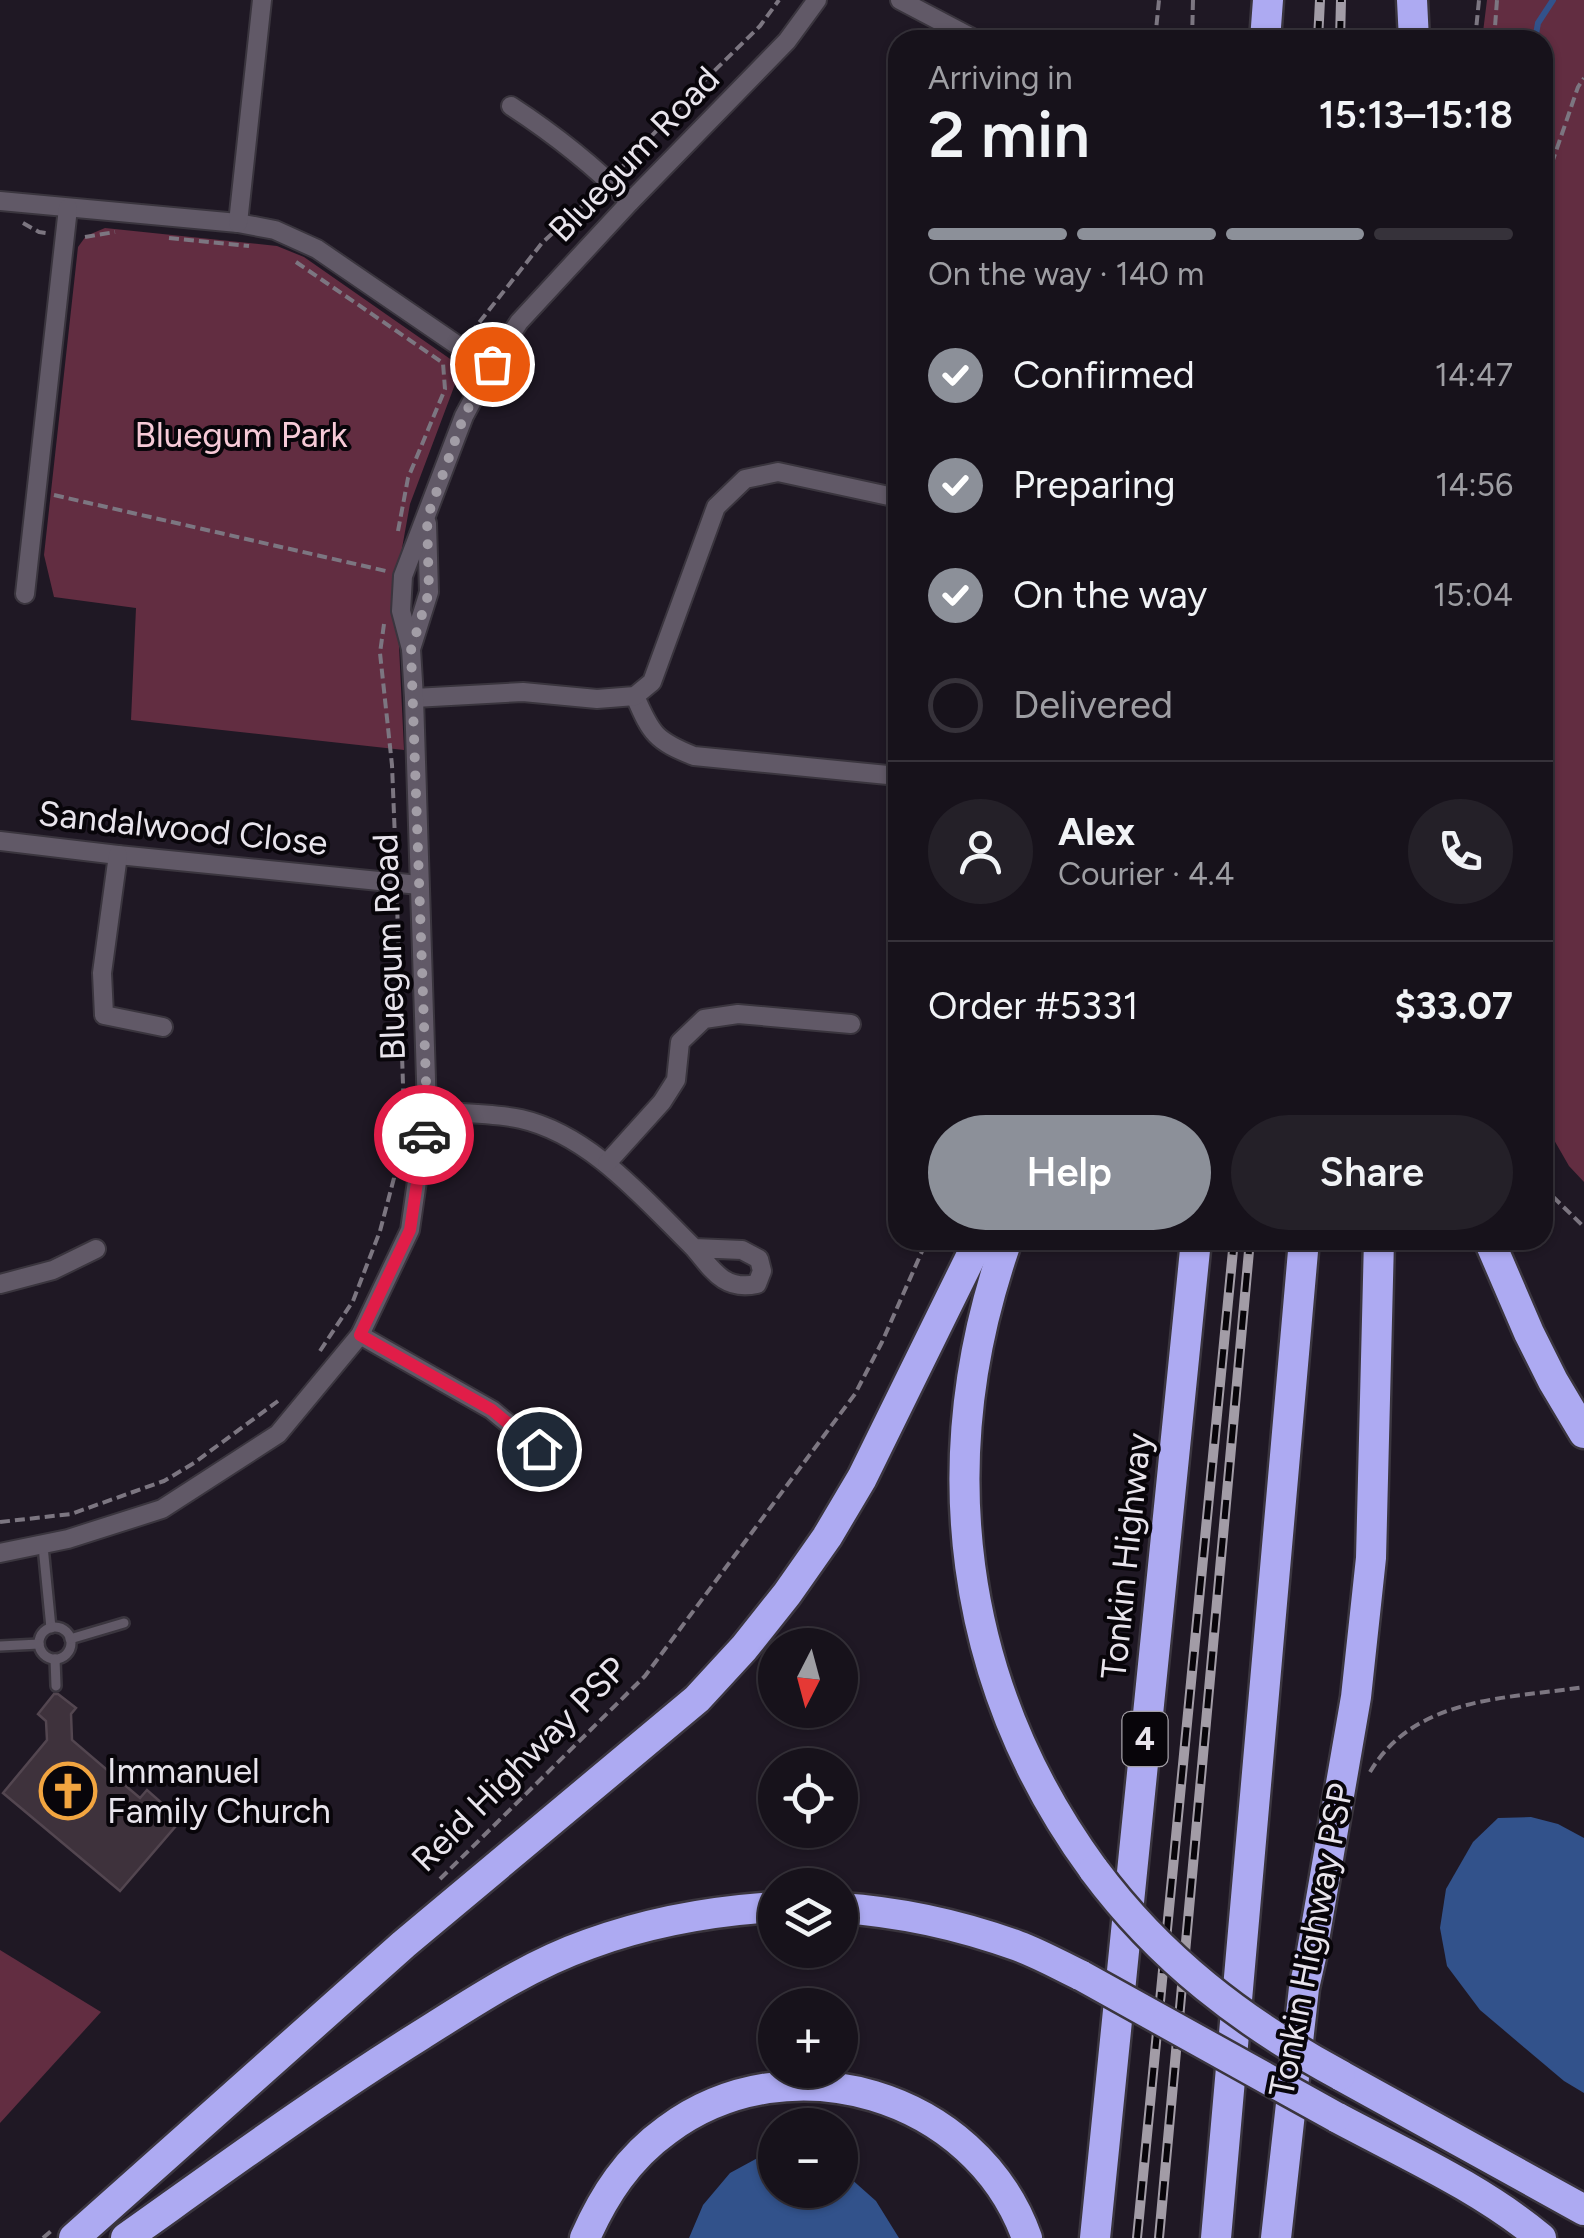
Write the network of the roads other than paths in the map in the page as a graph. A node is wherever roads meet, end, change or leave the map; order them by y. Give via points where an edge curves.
1 (262, 0) edge
2 (816, 0) edge
3 (900, 0) edge
4 (1268, 0) edge
5 (1287, 0) edge
6 (1394, 0) edge
7 (1412, 0) edge
8 (957, 30) edge
9 (1266, 30) edge
10 (1287, 30) edge
11 (1393, 30) edge
12 (1414, 30) edge
13 (512, 106) dead end
14 (0, 200) edge
15 (630, 202) junction
16 (68, 208) junction
17 (238, 223) junction
18 (492, 364) junction
19 (888, 496) edge
20 (427, 518) junction
21 (26, 594) dead end
22 (411, 650) junction
23 (635, 696) junction
24 (414, 698) junction
25 (888, 775) edge
26 (0, 841) edge
27 (118, 855) junction
28 (419, 884) junction
29 (851, 1024) dead end
30 (164, 1027) dead end
31 (427, 1111) junction
32 (607, 1163) junction
33 (694, 1248) dead end
34 (96, 1249) dead end
35 (974, 1250) edge
36 (1004, 1250) edge
37 (1195, 1250) edge
38 (1303, 1250) edge
39 (1379, 1250) edge
40 (1493, 1250) edge
41 (0, 1284) edge
42 (360, 1335) junction
43 (1584, 1433) edge
44 (539, 1449) dead end
45 (42, 1543) junction
46 (0, 1554) edge
47 (124, 1622) dead end
48 (51, 1628) junction
49 (70, 1639) junction
50 (39, 1644) junction
51 (0, 1646) edge
52 (55, 1659) junction
53 (56, 1686) dead end
54 (758, 1909) edge
55 (858, 1909) edge
56 (1584, 2210) edge
57 (66, 2232) edge
58 (126, 2238) edge
59 (585, 2238) edge
60 (1026, 2238) edge
61 (1095, 2238) edge
62 (1216, 2238) edge
63 (1276, 2238) edge
64 (1541, 2238) edge

1 - 17 street
2 - 15 street, Bluegum Road via 786,42
3 - 8 street
4 - 9 highway
5 - 10 highway
6 - 11 highway
7 - 12 highway
13 - 15 street
14 - 16 street
15 - 18 street, Bluegum Road via 519,322
16 - 17 street
16 - 21 street
17 - 18 street via 276,230 317,249
18 - 20 street, Bluegum Road via 464,416
19 - 23 street via 778,472 745,480 716,507 652,682
20 - 22 street, Bluegum Road via 429,592
20 - 22 street, Bluegum Road via 403,576 401,611
22 - 24 street, Bluegum Road
23 - 24 street via 523,692
23 - 25 street via 648,726 666,745 694,756
24 - 28 street, Bluegum Road
26 - 27 street, Sandalwood Close
27 - 28 street, Sandalwood Close
27 - 30 street via 102,973 104,1015
28 - 31 street, Bluegum Road
29 - 32 street via 738,1014 704,1019 680,1042 676,1080 662,1102
31 - 32 street via 521,1118
31 - 42 street, Bluegum Road via 410,1230
32 - 33 street
34 - 41 street via 53,1270
35 - 57 highway via 862,1478 744,1648 697,1698
36 - 56 highway, bridge via 966,1412 965,1526 1000,1693 1046,1798 1148,1935 1234,2010
37 - 61 highway, Tonkin Highway / 4
38 - 62 highway
39 - 63 highway via 1372,1558 1356,1697 1304,1988
40 - 43 highway
42 - 44 street via 492,1410
42 - 45 street, Bluegum Road via 278,1434 162,1509
45 - 46 street, Bluegum Road
45 - 48 lane
47 - 49 lane
48 - 49 lane via 65,1630
48 - 50 lane
49 - 52 lane via 67,1653
50 - 51 lane
50 - 52 lane
52 - 53 lane
54 - 58 highway via 658,1923 587,1944 520,1975 359,2074
55 - 64 highway, bridge via 950,1924 1082,1976 1459,2183
59 - 60 highway via 618,2178 668,2128 730,2096 799,2084 868,2092 932,2120 986,2166

